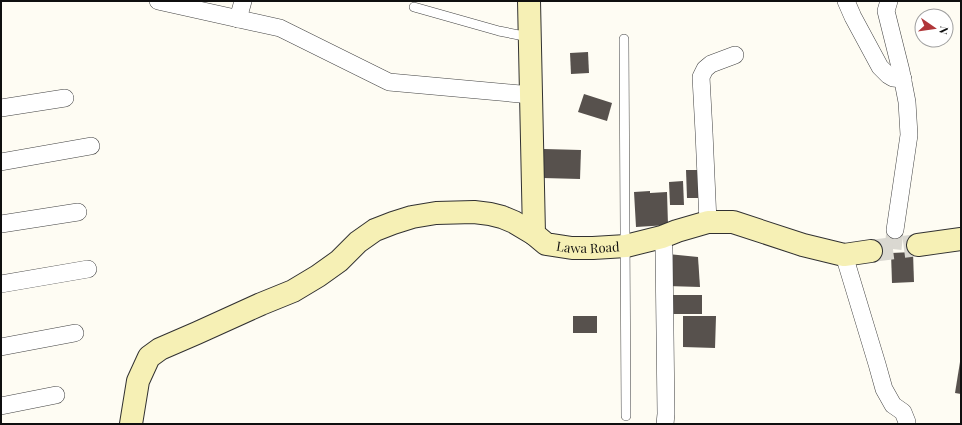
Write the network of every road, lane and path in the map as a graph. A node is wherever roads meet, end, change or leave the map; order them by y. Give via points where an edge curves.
1 (158, 1) edge
2 (243, 1) edge
3 (529, 1) edge
4 (846, 1) edge
5 (889, 1) edge
6 (189, 4) edge
7 (414, 7) dead end
8 (238, 19) junction
9 (529, 37) junction
10 (624, 39) dead end
11 (735, 55) dead end
12 (903, 79) junction
13 (531, 95) junction
14 (65, 98) dead end
15 (1, 108) edge
16 (91, 146) dead end
17 (1, 162) edge
18 (78, 212) dead end
19 (708, 222) junction
20 (1, 224) edge
21 (895, 230) tunnel mouth
22 (534, 234) junction
23 (662, 237) junction
24 (961, 239) edge
25 (918, 245) tunnel mouth
26 (626, 246) junction
27 (871, 251) tunnel mouth
28 (844, 255) junction
29 (88, 269) dead end
30 (1, 284) edge
31 (75, 333) dead end
32 (1, 346) edge
33 (56, 395) dead end
34 (1, 406) edge
35 (626, 416) dead end
36 (131, 424) edge
37 (665, 424) edge
38 (906, 424) edge

1 - 6 street
2 - 8 street
3 - 9 street
4 - 12 street via 880,67 892,78
5 - 12 street via 886,11
6 - 8 street
7 - 9 lane
8 - 13 street via 280,28 389,82
9 - 13 street
10 - 26 lane
11 - 19 street via 711,64 701,77
12 - 21 street via 909,135
13 - 22 street
14 - 15 street
16 - 17 street
18 - 20 street
19 - 23 street, Lawa Road
19 - 28 street, Lawa Road via 733,222 803,245
22 - 26 street, Lawa Road via 546,244 572,248
22 - 36 street, Lawa Road via 502,217 474,212 436,213 412,217 375,230 318,276 293,291 160,348 149,358 138,381
23 - 26 street, Lawa Road
23 - 37 street
24 - 25 street
26 - 35 lane
27 - 28 street, Lawa Road
28 - 38 street via 884,389 893,405 903,412
29 - 30 street
31 - 32 street
33 - 34 street

